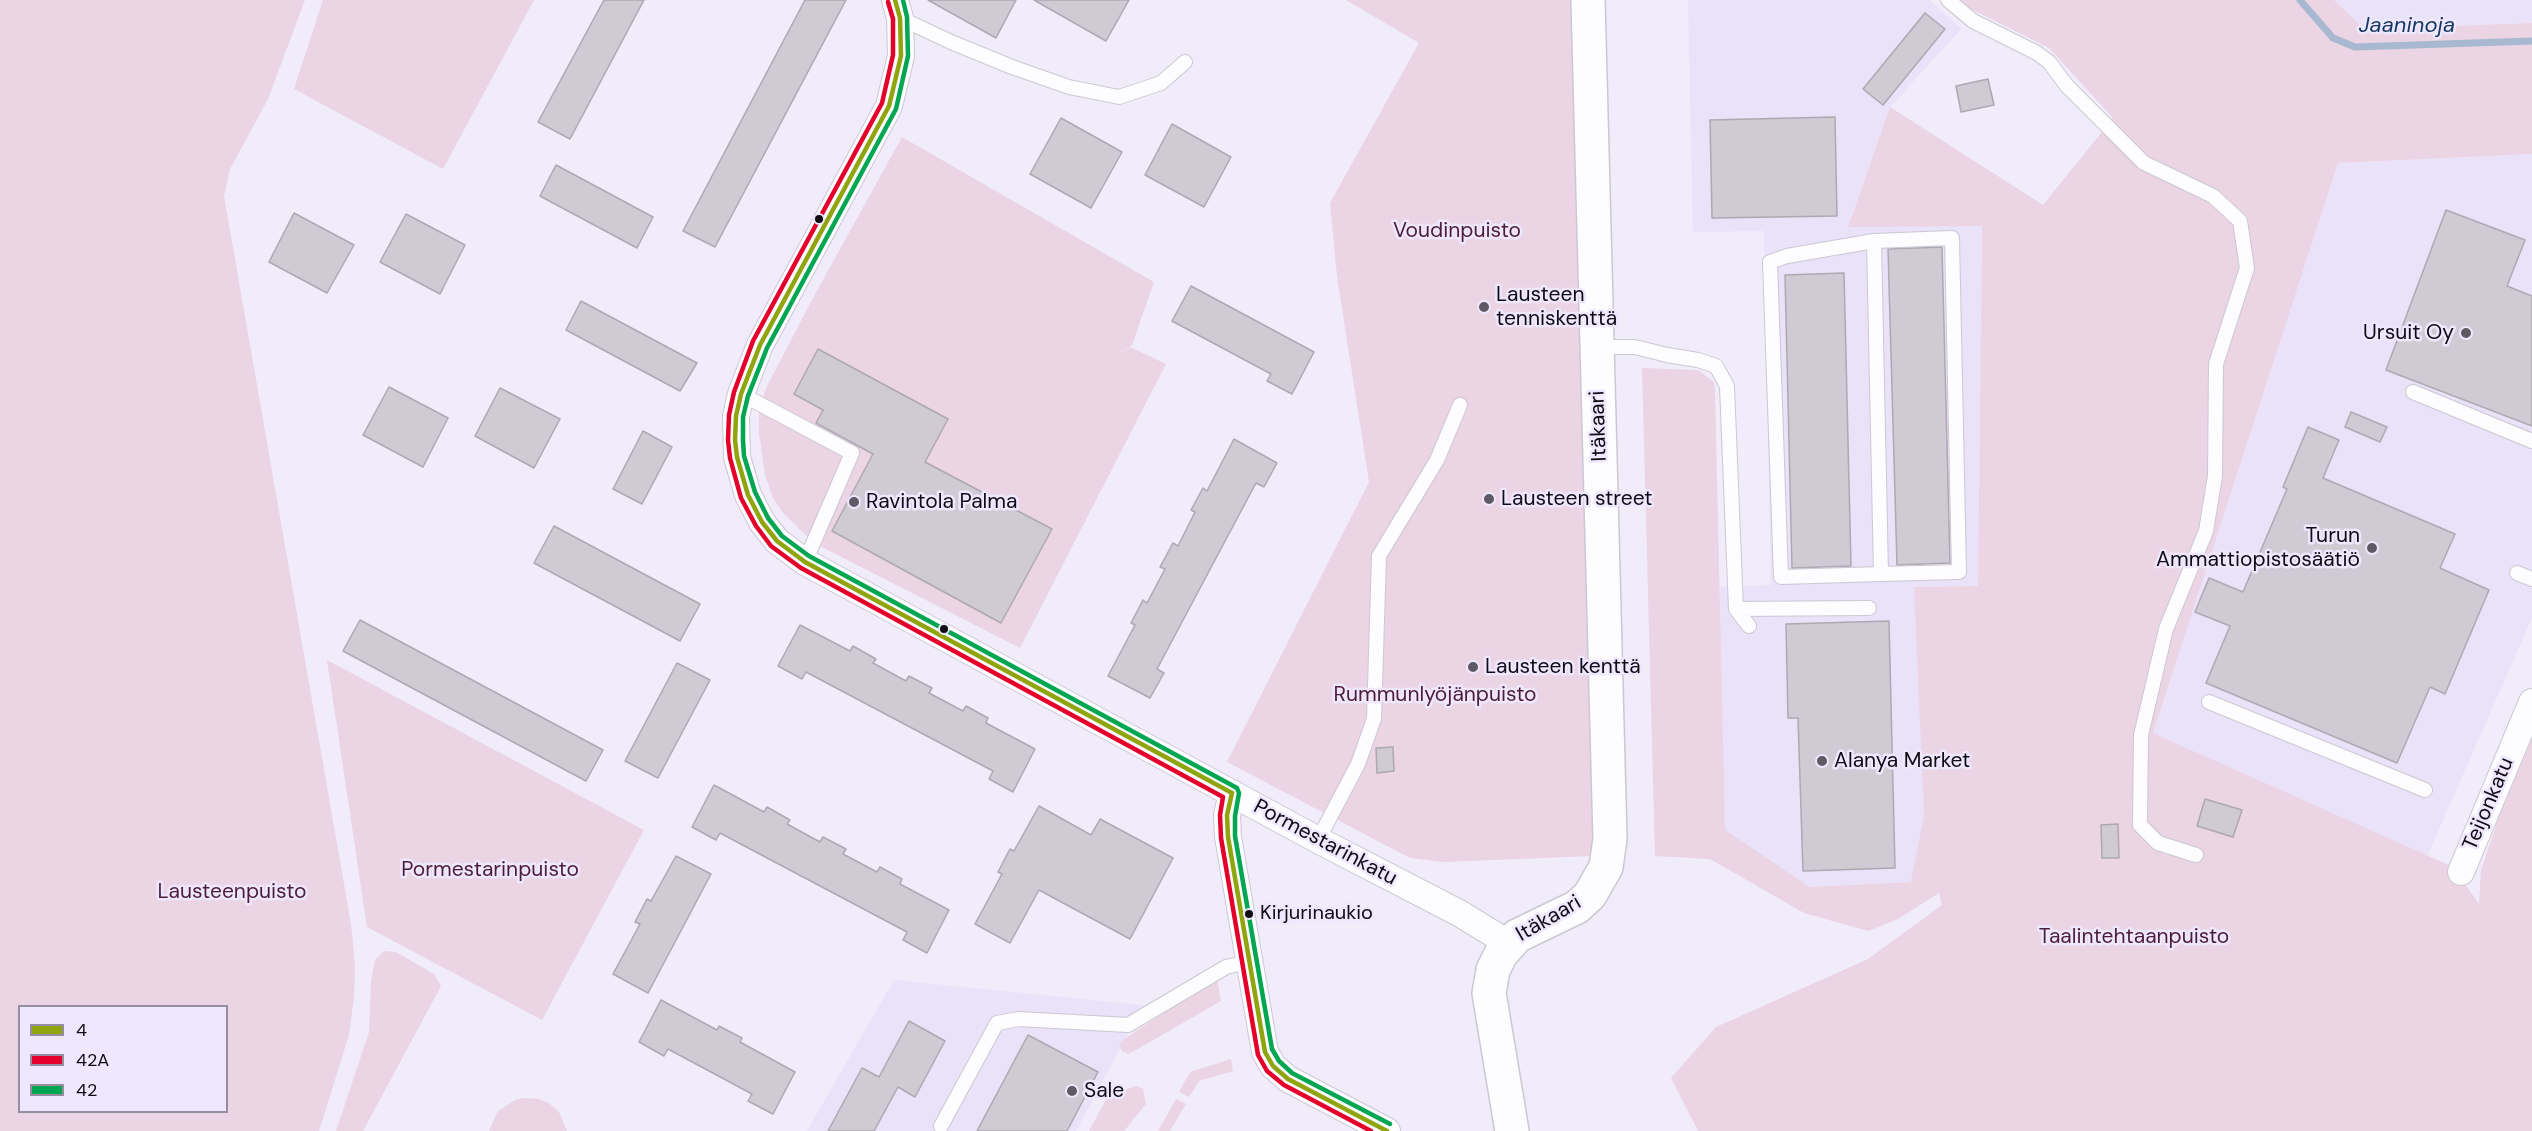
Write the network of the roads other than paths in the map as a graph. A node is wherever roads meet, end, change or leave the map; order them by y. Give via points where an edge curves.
1 (1588, 0) edge
2 (1948, 0) edge
3 (897, 9) edge
4 (1185, 62) dead end
5 (1874, 242) junction
6 (1597, 347) junction
7 (2413, 392) dead end
8 (741, 394) junction
9 (1460, 405) dead end
10 (2532, 441) edge
11 (805, 562) junction
12 (2517, 573) dead end
13 (1881, 574) junction
14 (2532, 579) edge
15 (1869, 608) dead end
16 (1736, 609) junction
17 (1749, 626) dead end
18 (2208, 702) dead end
19 (2532, 702) edge
20 (2425, 790) dead end
21 (1232, 793) junction
22 (1318, 840) junction
23 (2196, 855) dead end
24 (2461, 872) dead end
25 (1508, 943) junction
26 (1248, 962) junction
27 (941, 1126) dead end
28 (1387, 1131) edge
29 (1512, 1131) edge

1 - 6 street, Itäkaari
2 - 23 lane via 1973,21 2049,62 2067,86 2144,163 2213,196 2240,221 2247,267 2216,364 2215,476 2206,531 2166,629 2141,735 2140,825 2158,843
3 - 4 lane via 1012,67 1069,87 1119,97 1161,83
3 - 8 street, Pormestarinkatu via 901,56 889,106 760,345
5 - 13 lane
5 - 13 lane via 1952,238 1959,572
5 - 13 lane via 1770,262 1781,577
6 - 16 lane via 1635,347 1698,360 1716,366 1727,386
6 - 25 street, Itäkaari via 1610,839 1606,867 1600,882 1577,907 1524,931
7 - 10 lane
8 - 11 street, Pormestarinkatu via 735,440 748,495 777,541
8 - 11 lane via 852,453
9 - 22 lane via 1437,460 1379,556 1374,719 1358,764
11 - 21 street, Pormestarinkatu
12 - 14 lane
15 - 16 lane
16 - 17 lane
18 - 20 lane
19 - 24 street, Teijonkatu
21 - 22 street, Pormestarinkatu
21 - 26 street via 1228,837
22 - 25 street, Pormestarinkatu via 1459,913
25 - 29 street via 1493,970 1490,993
26 - 27 lane via 1226,967 1128,1025 1019,1019 997,1023
26 - 28 street via 1264,1052 1273,1066 1288,1079

